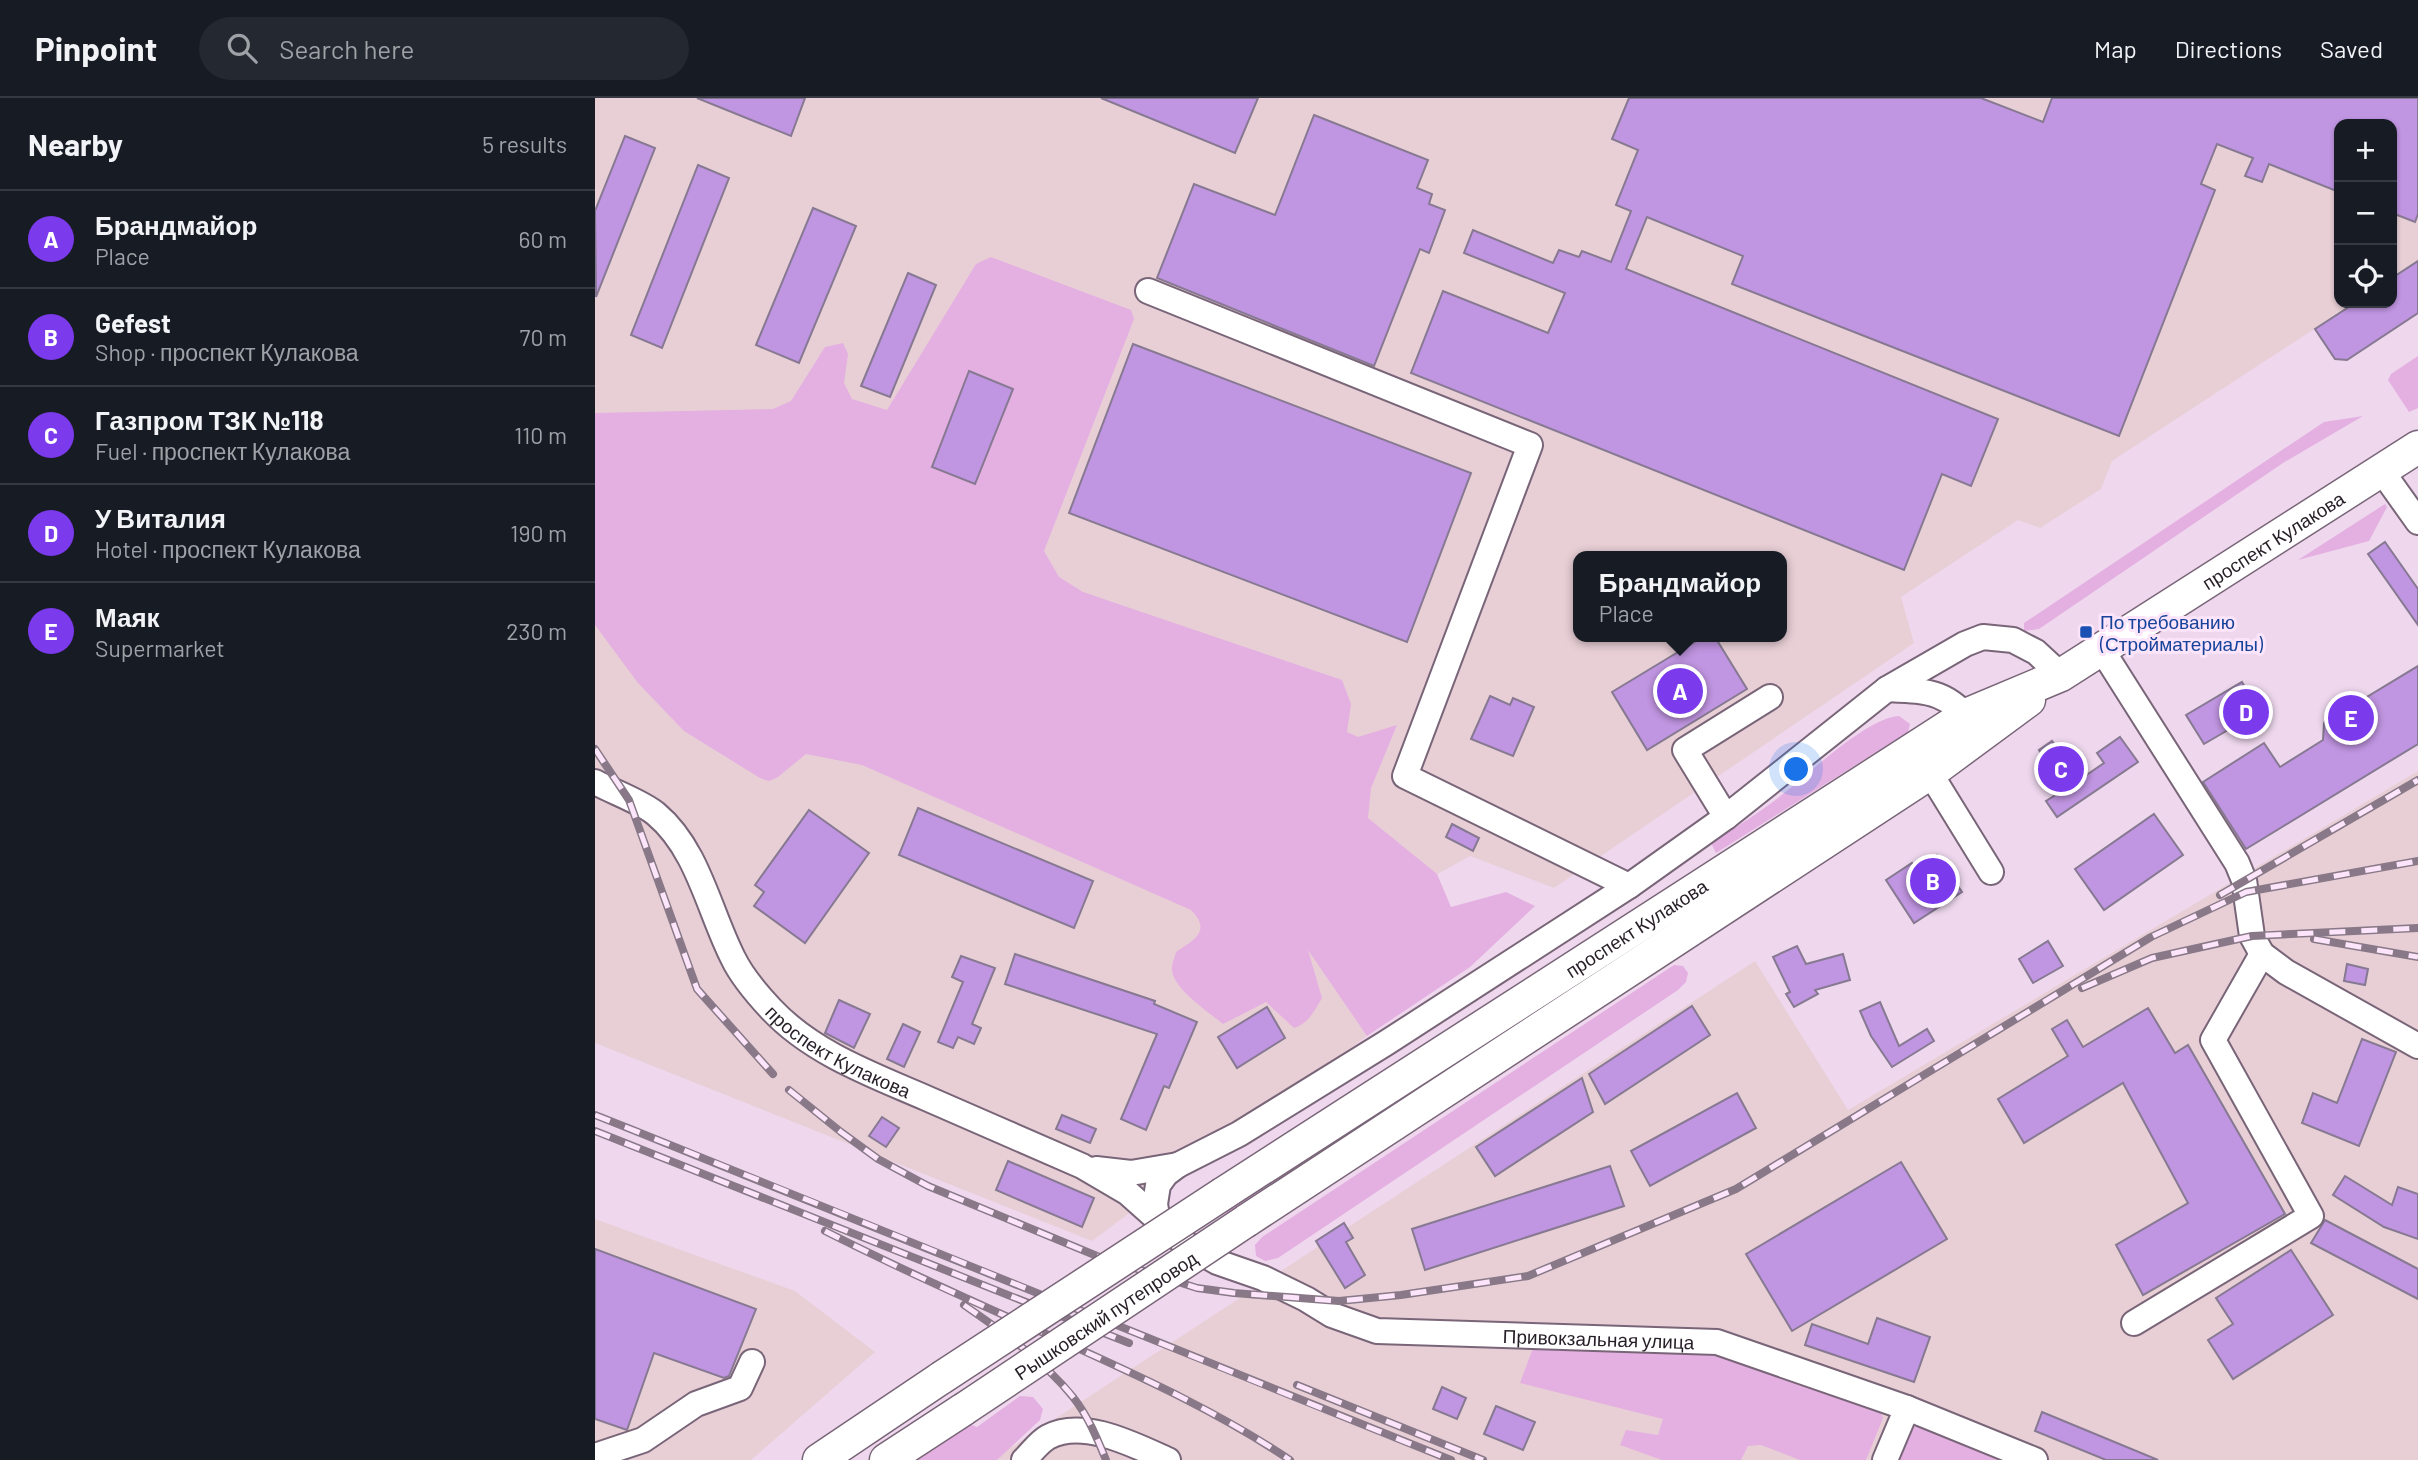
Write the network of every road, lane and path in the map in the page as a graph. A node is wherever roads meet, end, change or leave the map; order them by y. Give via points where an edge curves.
1 (1148, 291) dead end
2 (2418, 447) edge
3 (2381, 470) junction
4 (2418, 522) edge
5 (2102, 650) junction
6 (2059, 676) junction
7 (1888, 689) junction
8 (1770, 697) dead end
9 (1974, 726) junction
10 (1930, 773) junction
11 (595, 782) edge
12 (1726, 817) junction
13 (1991, 872) dead end
14 (1629, 886) junction
15 (2262, 954) junction
16 (2418, 1046) edge
17 (1178, 1165) junction
18 (1082, 1166) junction
19 (1224, 1193) joint
20 (1246, 1221) joint
21 (1167, 1229) junction
22 (2134, 1323) dead end
23 (752, 1362) dead end
24 (1907, 1408) junction
25 (595, 1456) edge
26 (2029, 1459) edge
27 (819, 1460) edge
28 (885, 1460) edge
29 (1024, 1460) edge
30 (1168, 1460) edge
31 (1885, 1460) edge

1 - 14 street via 1530,445 1405,776
2 - 3 main road, проспект Кулакова
3 - 4 street
3 - 5 main road, проспект Кулакова
5 - 6 main road, проспект Кулакова
5 - 15 street via 2237,863 2252,936
6 - 7 street via 2036,652 2013,640 1983,638
6 - 9 main road, проспект Кулакова
7 - 9 street via 1938,695 1952,702
7 - 12 street
8 - 12 street via 1685,750
9 - 10 main road, проспект Кулакова
9 - 19 main road, проспект Кулакова
10 - 13 street
10 - 20 main road, проспект Кулакова
11 - 18 street, проспект Кулакова via 654,813 669,827 686,852 733,959 772,1010 792,1028 876,1076
12 - 14 street
14 - 17 street via 1239,1134
15 - 16 street
15 - 22 street via 2213,1040 2311,1216
17 - 18 street via 1131,1173
17 - 21 street via 1166,1174 1155,1194 1157,1216
18 - 21 street, проспект Кулакова via 1128,1193
19 - 27 main road, Рышковский путепровод, bridge
20 - 28 main road, Рышковский путепровод, bridge
21 - 24 street, Привокзальная улица via 1217,1262 1263,1278 1332,1315 1377,1331 1717,1342
23 - 25 street via 740,1388 696,1404 643,1440
24 - 26 street, Привокзальная улица
24 - 31 street
29 - 30 street via 1048,1438 1070,1429 1095,1432

